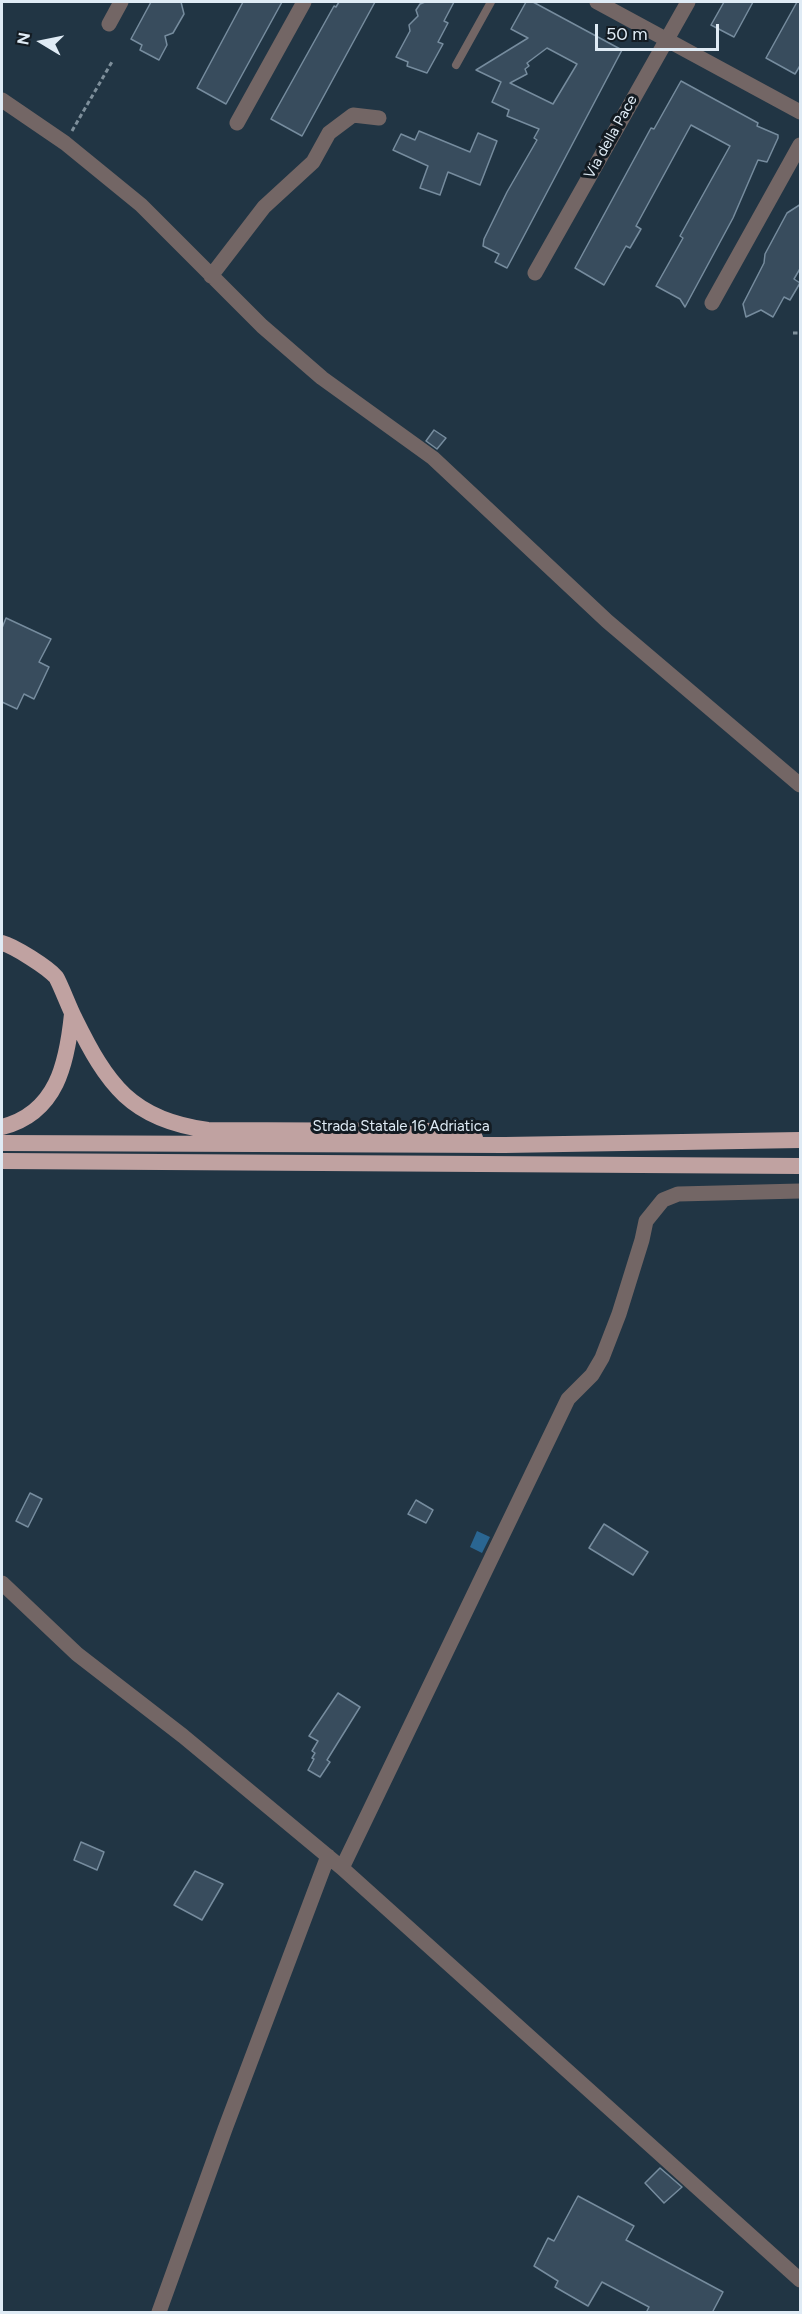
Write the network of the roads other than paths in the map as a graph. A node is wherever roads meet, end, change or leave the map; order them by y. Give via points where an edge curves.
1 (121, 2) edge
2 (304, 2) edge
3 (491, 2) edge
4 (597, 2) edge
5 (688, 2) edge
6 (109, 24) dead end
7 (666, 40) junction
8 (456, 65) dead end
9 (2, 100) edge
10 (801, 112) edge
11 (379, 118) dead end
12 (237, 123) dead end
13 (801, 145) edge
14 (535, 273) dead end
15 (212, 276) junction
16 (712, 303) dead end
17 (801, 785) edge
18 (2, 943) edge
19 (72, 1013) junction
20 (2, 1127) edge
21 (801, 1140) edge
22 (2, 1143) edge
23 (505, 1145) junction
24 (2, 1161) edge
25 (801, 1166) edge
26 (801, 1191) edge
27 (2, 1583) edge
28 (328, 1856) junction
29 (342, 1868) junction
30 (801, 2280) edge
31 (159, 2313) edge

1 - 6 street
2 - 12 street
3 - 8 lane
4 - 7 street
5 - 7 street, Via della Pace
7 - 10 street
7 - 14 street, Via della Pace
9 - 15 street via 65,143 141,205
11 - 15 street via 353,115 329,133 313,162 264,207
13 - 16 street
15 - 17 street via 322,378 433,458 607,621
18 - 19 highway via 14,946 56,977
19 - 20 highway via 66,1062 57,1084 42,1104
19 - 23 highway via 96,1062 112,1083 130,1101 181,1126 208,1130 443,1131
21 - 23 highway, Strada Statale 16 Adriatica
22 - 23 highway, Strada Statale 16 Adriatica
24 - 25 highway
26 - 29 street via 678,1194 663,1200 646,1221 602,1358 592,1375 568,1399
27 - 28 street via 77,1654
28 - 29 street
28 - 31 street
29 - 30 street

